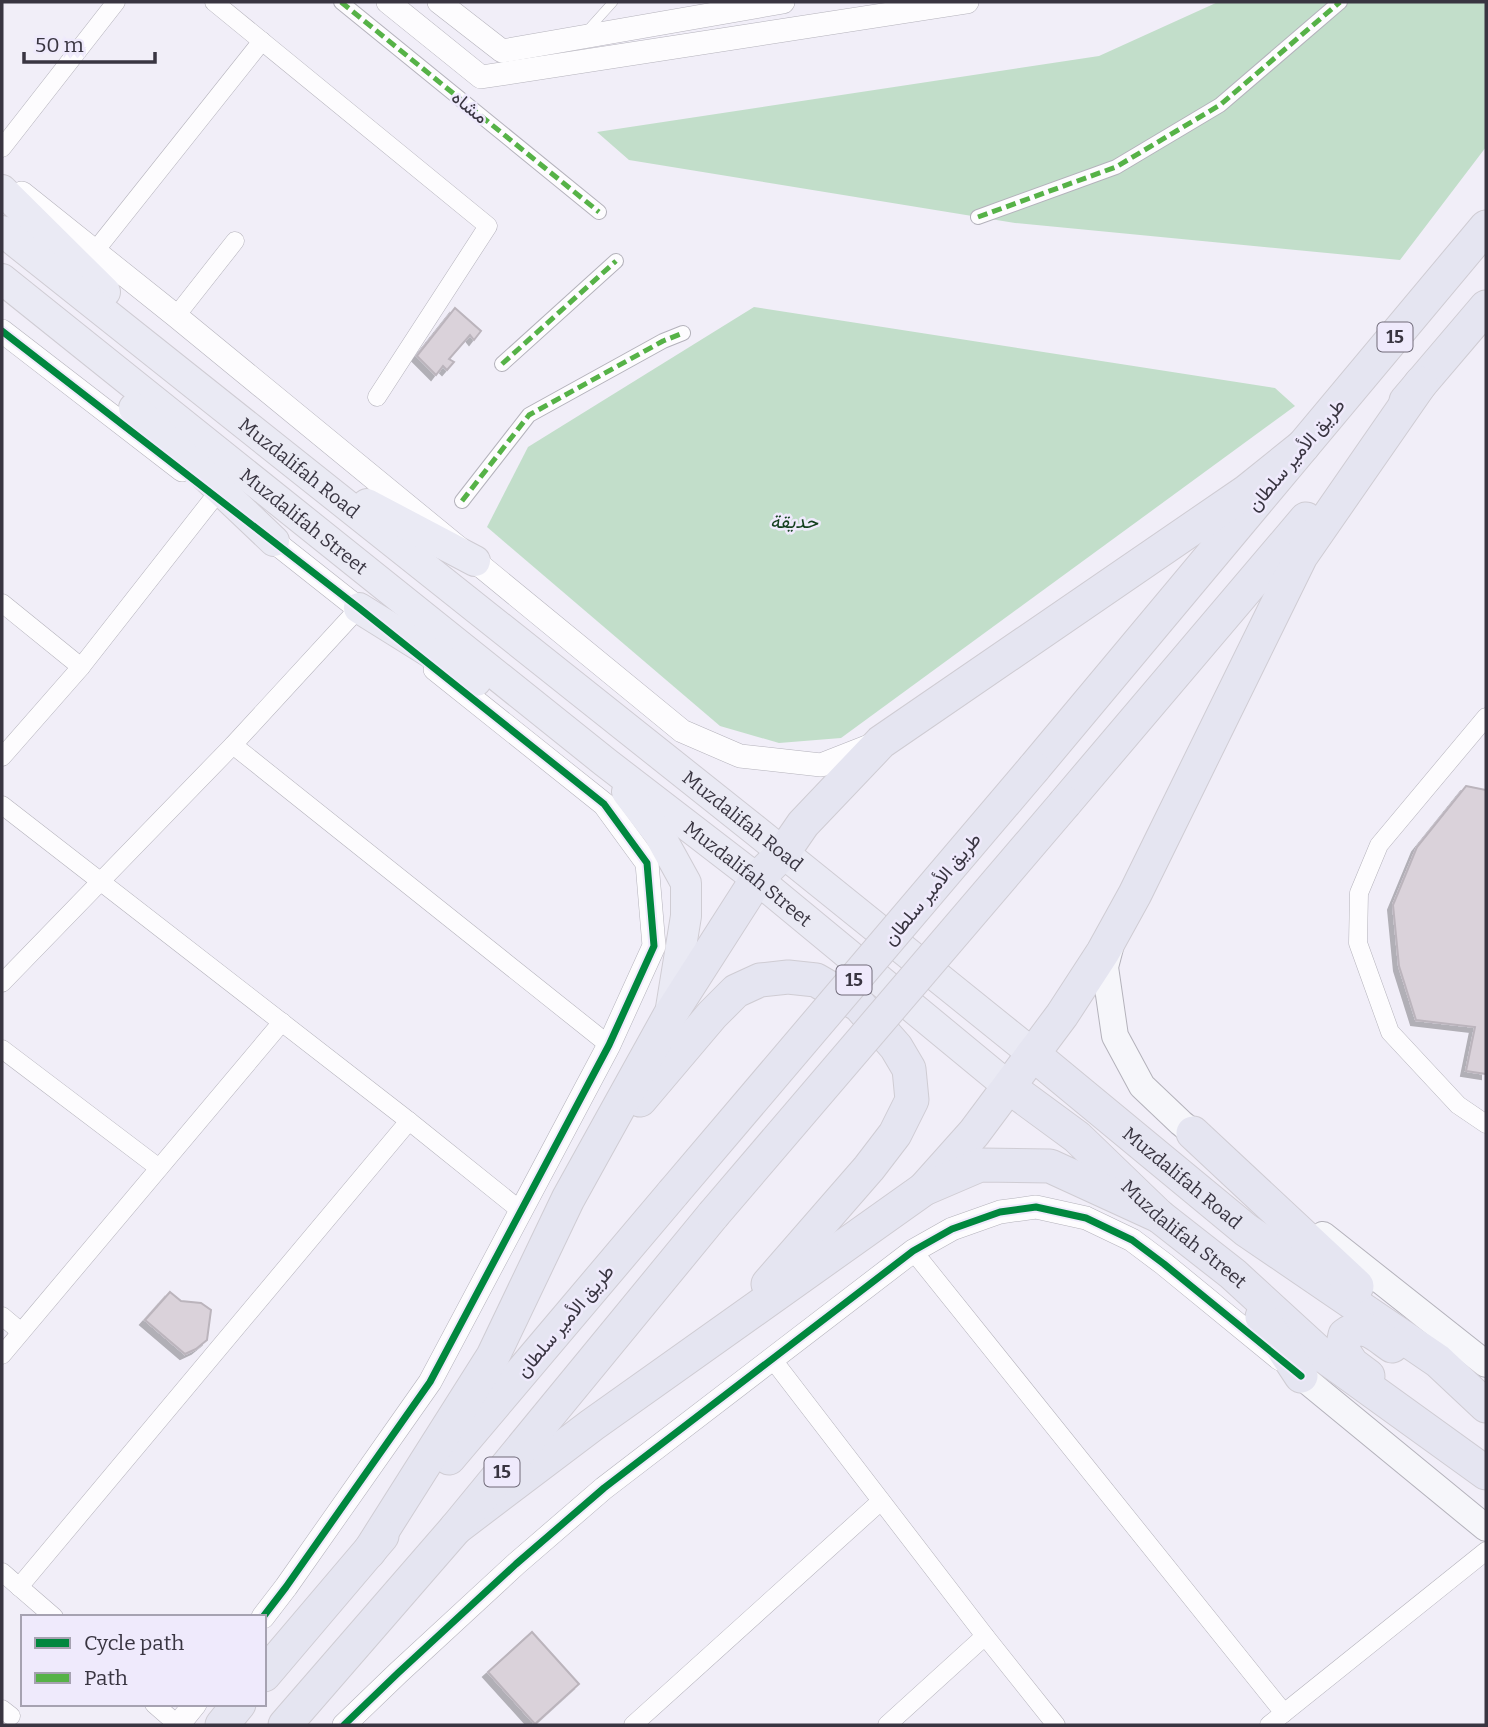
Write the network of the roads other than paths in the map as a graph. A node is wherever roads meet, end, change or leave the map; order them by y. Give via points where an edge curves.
1 (116, 2) edge
2 (214, 2) edge
3 (341, 2) edge
4 (388, 2) edge
5 (439, 2) edge
6 (612, 2) edge
7 (783, 2) edge
8 (967, 2) edge
9 (1340, 2) edge
10 (582, 37) junction
11 (262, 41) junction
12 (2, 148) edge
13 (2, 177) edge
14 (2, 190) edge
15 (599, 212) dead end
16 (978, 217) dead end
17 (1486, 228) edge
18 (2, 230) edge
19 (235, 241) dead end
20 (95, 251) junction
21 (616, 261) dead end
22 (2, 281) edge
23 (1486, 307) edge
24 (176, 316) junction
25 (2, 331) edge
26 (683, 333) dead end
27 (502, 364) dead end
28 (1421, 383) junction
29 (377, 397) dead end
30 (264, 440) junction
31 (1303, 446) junction
32 (303, 470) junction
33 (215, 496) junction
34 (462, 501) dead end
35 (274, 541) junction
36 (475, 561) junction
37 (2, 603) edge
38 (359, 608) junction
39 (81, 667) junction
40 (1486, 717) edge
41 (881, 742) junction
42 (233, 745) junction
43 (2, 757) edge
44 (605, 762) junction
45 (2, 805) edge
46 (755, 830) junction
47 (783, 853) junction
48 (731, 859) junction
49 (757, 879) junction
50 (100, 881) junction
51 (1115, 929) junction
52 (2, 983) edge
53 (670, 1015) junction
54 (282, 1022) junction
55 (609, 1045) junction
56 (2, 1049) edge
57 (1033, 1054) junction
58 (1059, 1076) junction
59 (1021, 1096) junction
60 (409, 1121) junction
61 (1486, 1124) edge
62 (1193, 1133) junction
63 (589, 1159) junction
64 (159, 1168) junction
65 (924, 1189) junction
66 (521, 1211) junction
67 (1159, 1216) junction
68 (913, 1251) junction
69 (1233, 1274) junction
70 (2, 1316) edge
71 (732, 1326) junction
72 (21, 1332) junction
73 (2, 1355) edge
74 (773, 1360) junction
75 (1438, 1361) junction
76 (1486, 1364) edge
77 (1301, 1376) junction
78 (1486, 1406) edge
79 (1486, 1413) edge
80 (1486, 1473) edge
81 (881, 1501) junction
82 (456, 1528) junction
83 (1486, 1528) edge
84 (1486, 1551) edge
85 (369, 1552) junction
86 (2, 1572) edge
87 (19, 1587) junction
88 (52, 1615) edge
89 (265, 1615) edge
90 (985, 1636) junction
91 (266, 1673) edge
92 (156, 1706) edge
93 (193, 1706) edge
94 (237, 1706) edge
95 (1284, 1713) junction
96 (178, 1725) edge
97 (222, 1725) edge
98 (285, 1725) edge
99 (344, 1725) edge
100 (634, 1725) edge
101 (887, 1725) edge
102 (1056, 1725) edge
103 (1269, 1725) edge

1 - 12 street
2 - 11 street
3 - 15 street, مشاه
4 - 8 street via 481,77
5 - 10 street via 502,51
6 - 10 lane
7 - 10 street
9 - 16 street via 1220,105 1197,119 1116,167
11 - 20 street
11 - 29 street via 488,226
13 - 20 street
14 - 30 highway
17 - 31 highway, طريق الأمير سلطان / 15
18 - 30 highway, Muzdalifah Road
19 - 24 street
20 - 24 street
21 - 27 street
22 - 35 highway
22 - 44 highway, Muzdalifah Street
23 - 28 highway, 15
24 - 36 street
25 - 33 street
26 - 34 street via 529,415
28 - 51 highway via 1301,556
28 - 82 highway, 15, bridge via 713,1215
30 - 32 highway, Muzdalifah Road
31 - 41 highway via 1247,491
31 - 85 highway, طريق الأمير سلطان / 15, bridge
32 - 36 highway
32 - 46 highway, Muzdalifah Road
33 - 35 street
33 - 39 street
35 - 38 street
36 - 41 street via 694,736 740,756 821,765
37 - 39 street
38 - 42 street
38 - 44 highway
38 - 55 street via 604,804 647,863 654,946
39 - 43 street
40 - 61 street via 1379,845 1359,894 1357,943 1390,1032 1458,1105
41 - 47 highway via 803,824
42 - 50 street
42 - 55 street
44 - 48 highway, Muzdalifah Street
44 - 53 highway via 659,834 686,883 686,916
45 - 50 street
46 - 47 highway, Muzdalifah Road
46 - 48 highway via 766,853 755,866
47 - 49 highway
47 - 57 highway, Muzdalifah Road
48 - 49 highway, Muzdalifah Street
49 - 53 highway
49 - 59 highway, Muzdalifah Street
50 - 52 street
50 - 54 street
51 - 57 highway
51 - 62 main road via 1105,967 1115,1036 1142,1086
53 - 63 highway
54 - 60 street
54 - 64 street
55 - 66 street
56 - 64 street
57 - 58 highway, Muzdalifah Road
57 - 59 highway
58 - 59 highway via 1038,1072
58 - 75 highway, Muzdalifah Road via 1246,1230
59 - 65 highway via 974,1133
59 - 67 highway, Muzdalifah Street via 1077,1137
60 - 66 street
60 - 87 street
62 - 75 highway
62 - 76 main road
63 - 71 highway via 712,1015 736,991 760,980 788,976 816,980 859,1005 896,1047 909,1069 912,1100 895,1134
63 - 85 highway via 493,1356
64 - 72 street
65 - 67 highway via 980,1166 1050,1166
65 - 71 highway
66 - 89 street via 430,1382
67 - 69 highway, Muzdalifah Street
68 - 74 street
68 - 77 street via 952,1229 1000,1212 1036,1208 1086,1218 1143,1248
68 - 95 street
69 - 77 highway
69 - 80 highway, Muzdalifah Street via 1317,1351
70 - 72 street
71 - 82 highway
72 - 73 street
74 - 81 street
74 - 99 street via 604,1488
75 - 78 highway, Muzdalifah Road
77 - 83 main road
79 - 80 highway via 1368,1329 1352,1329 1345,1335 1342,1349 1352,1364
81 - 90 street
81 - 100 street
82 - 98 highway, 15
84 - 95 street
85 - 91 highway, طريق الأمير سلطان / 15
86 - 87 street
87 - 88 street
90 - 101 street
90 - 102 street
92 - 96 street
93 - 96 street
94 - 97 highway
95 - 103 street

